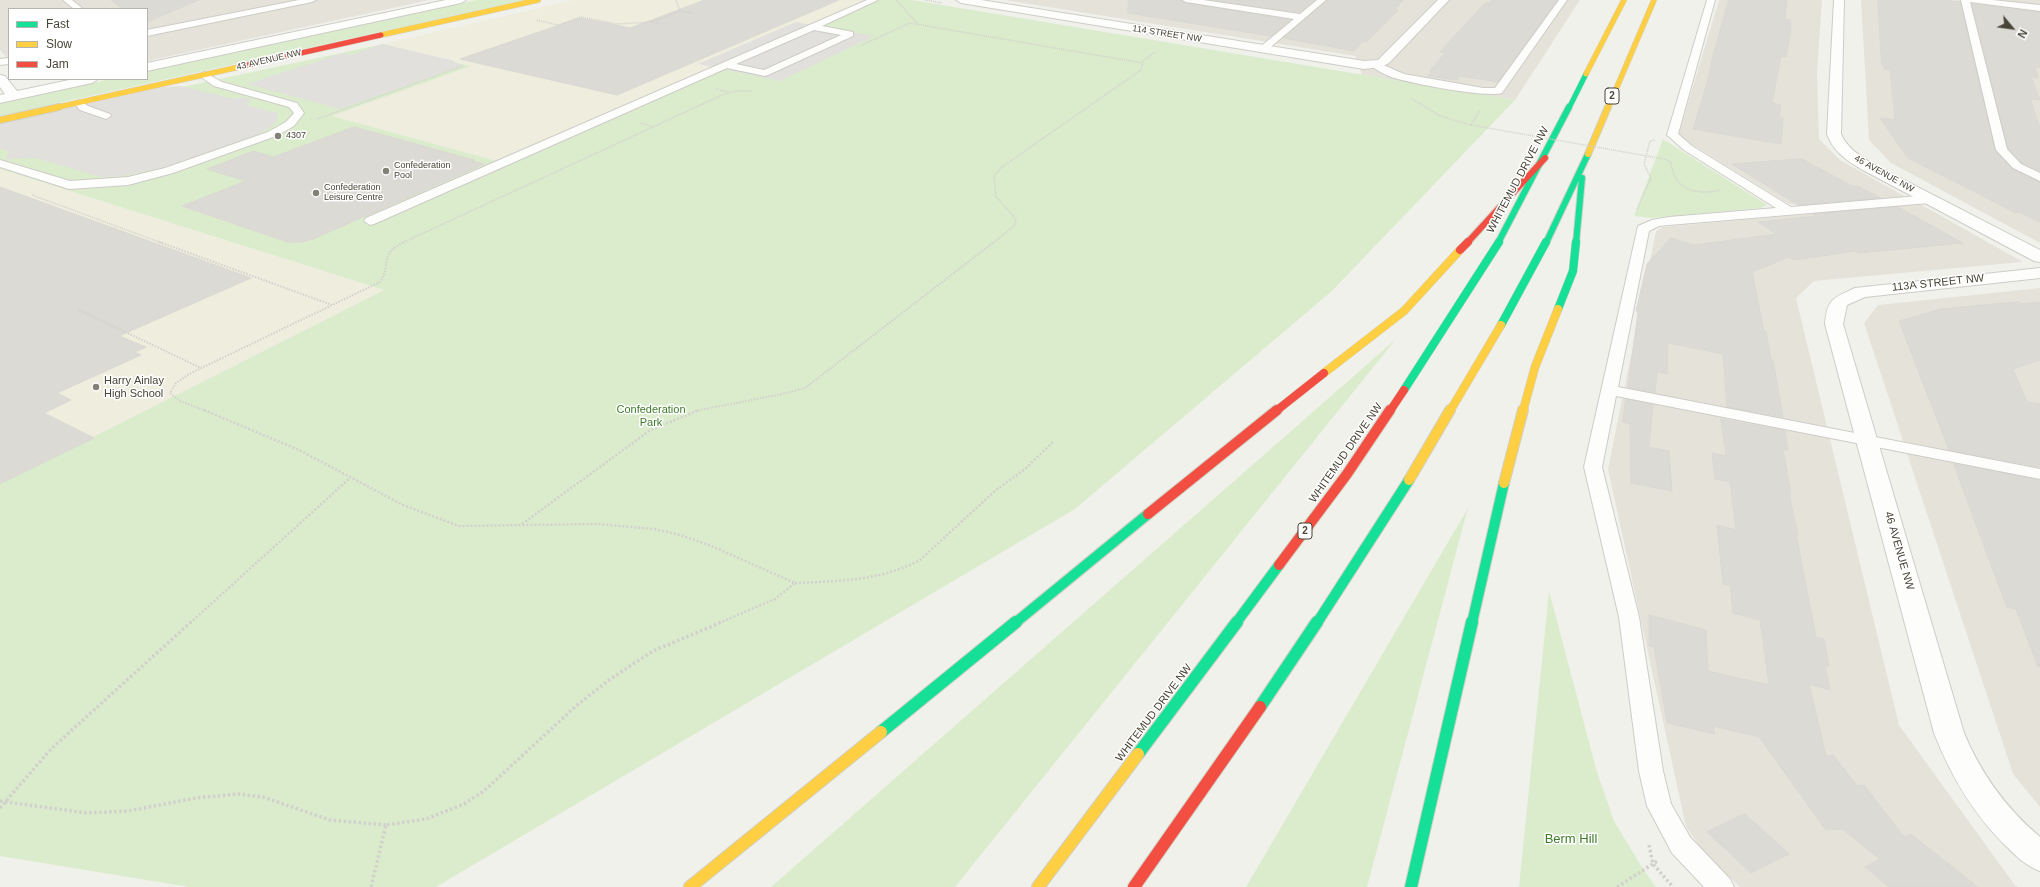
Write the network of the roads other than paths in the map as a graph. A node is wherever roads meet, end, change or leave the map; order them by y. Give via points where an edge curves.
1 (67, 0) edge
2 (312, 0) edge
3 (461, 0) edge
4 (538, 0) edge
5 (874, 0) edge
6 (961, 0) edge
7 (1186, 0) edge
8 (1322, 0) edge
9 (1444, 0) edge
10 (1563, 0) edge
11 (1624, 0) edge
12 (1654, 0) edge
13 (1711, 0) edge
14 (1839, 0) edge
15 (1965, 0) edge
16 (1970, 0) edge
17 (78, 8) edge
18 (2040, 8) edge
19 (1301, 17) junction
20 (813, 27) junction
21 (148, 33) edge
22 (1263, 49) junction
23 (1374, 64) junction
24 (727, 65) junction
25 (148, 67) edge
26 (204, 75) junction
27 (0, 79) edge
28 (87, 80) edge
29 (14, 96) junction
30 (0, 99) edge
31 (79, 103) junction
32 (106, 116) dead end
33 (0, 120) edge
34 (1545, 158) junction
35 (0, 163) edge
36 (1583, 163) junction
37 (2040, 177) edge
38 (1929, 199) junction
39 (1787, 210) junction
40 (370, 221) dead end
41 (2040, 257) edge
42 (2040, 273) edge
43 (1839, 302) joint
44 (1609, 390) junction
45 (1868, 441) junction
46 (2040, 474) edge
47 (2040, 857) edge
48 (1415, 871) junction
49 (690, 886) edge
50 (1038, 887) edge
51 (1134, 887) edge
52 (1411, 887) edge
53 (1415, 887) edge
54 (1721, 887) edge

1 - 17 lane
2 - 21 lane
3 - 25 street, 43 AVENUE NW
4 - 26 main road, 43 AVENUE NW
5 - 20 lane
6 - 22 street, 114 STREET NW
7 - 19 lane
8 - 19 lane
9 - 23 street via 1385,60
10 - 23 lane via 1498,91 1483,91 1403,77
11 - 34 main road, WHITEMUD DRIVE NW / 2
12 - 36 main road, 2
13 - 39 lane via 1672,136
14 - 38 street, 46 AVENUE NW via 1834,134 1836,140 1846,152 1861,163
15 - 37 lane via 2002,150 2017,166
16 - 18 lane
19 - 22 lane
20 - 24 lane
20 - 24 lane via 850,34 765,73
22 - 23 street, 114 STREET NW via 1352,64
24 - 40 lane
26 - 31 main road, 43 AVENUE NW
26 - 35 lane via 218,84 293,105 299,113 290,124 272,134 169,171 142,178 69,185
27 - 29 street
28 - 29 street
29 - 30 street
31 - 32 lane via 84,108
31 - 33 main road, 43 AVENUE NW
34 - 49 main road via 1404,311 1260,423
34 - 50 main road, WHITEMUD DRIVE NW / 2 via 1505,232 1433,347 1348,474
36 - 48 main road via 1573,271 1535,367 1506,472
36 - 51 main road, 2 via 1545,244 1482,360 1400,494 1292,661
38 - 39 lane
38 - 41 street, 46 AVENUE NW
39 - 44 lane via 1669,221 1643,229
42 - 43 street, 113A STREET NW via 1877,289 1861,292
43 - 45 street, 46 AVENUE NW via 1834,324
44 - 45 lane
44 - 54 lane via 1593,467 1629,617 1651,771 1659,806 1681,846
45 - 46 lane
45 - 47 street, 46 AVENUE NW via 1949,733 1959,760 1980,796
48 - 52 main road
48 - 53 main road

